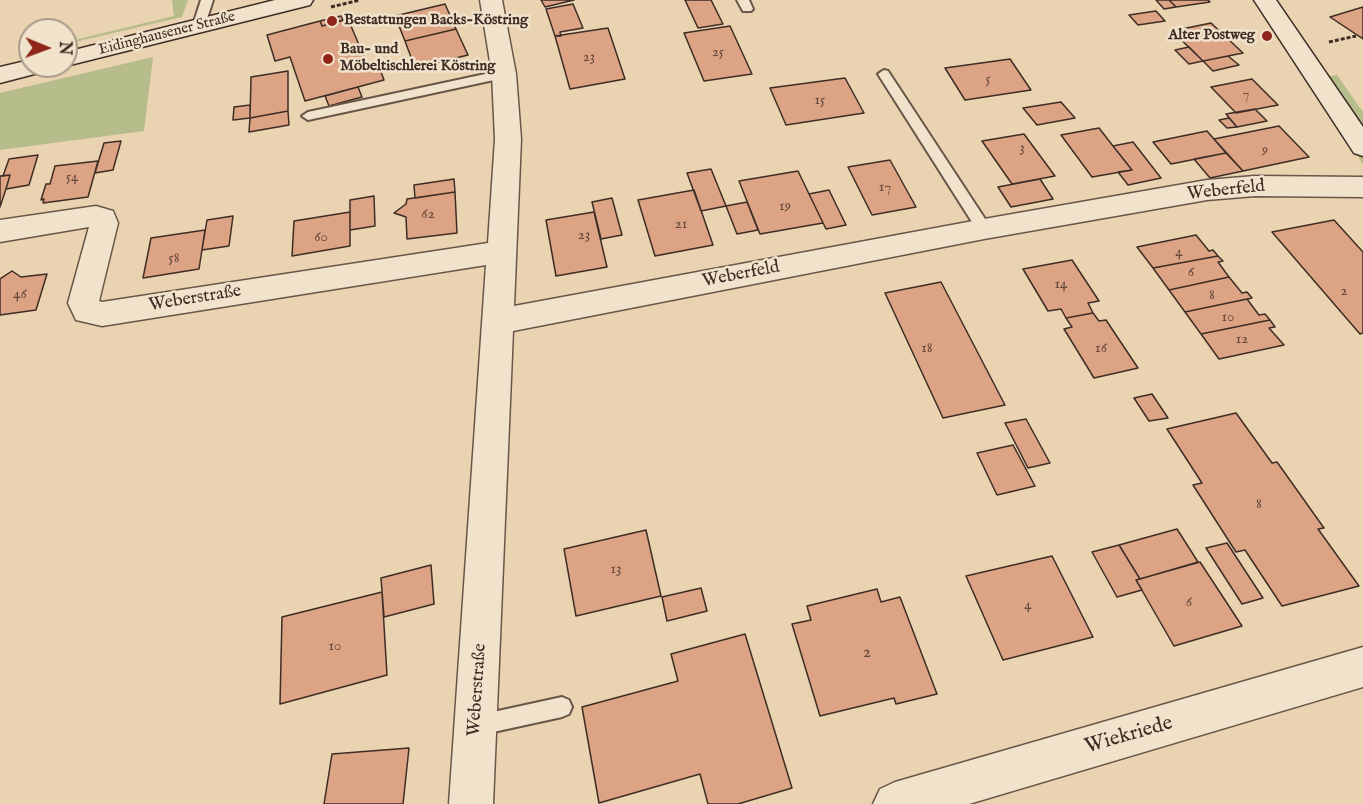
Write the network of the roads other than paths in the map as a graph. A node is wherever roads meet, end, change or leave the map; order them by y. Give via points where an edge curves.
1 (207, 0) edge
2 (302, 0) edge
3 (492, 0) edge
4 (1265, 0) edge
5 (199, 26) junction
6 (78, 56) edge
7 (18, 71) edge
8 (504, 74) junction
9 (884, 74) dead end
10 (0, 75) edge
11 (308, 116) dead end
12 (1363, 147) edge
13 (1363, 187) edge
14 (984, 229) junction
15 (0, 231) edge
16 (502, 252) junction
17 (499, 321) junction
18 (1363, 667) edge
19 (562, 707) dead end
20 (475, 726) junction
21 (471, 804) edge
22 (894, 804) edge

1 - 5 lane
2 - 5 street, Eidinghausener Straße
3 - 8 street, Weberstraße
4 - 12 street
5 - 6 street, Eidinghausener Straße
7 - 10 street
8 - 11 lane
8 - 16 street, Weberstraße via 508,139
9 - 14 lane
13 - 14 street, Weberfeld via 1255,186 1207,190
14 - 17 street, Weberfeld
15 - 16 street, Weberstraße via 103,218 83,303 87,311 102,314
16 - 17 street, Weberstraße
17 - 20 street, Weberstraße
18 - 22 street, Wiekriede
19 - 20 lane
20 - 21 street, Weberstraße

